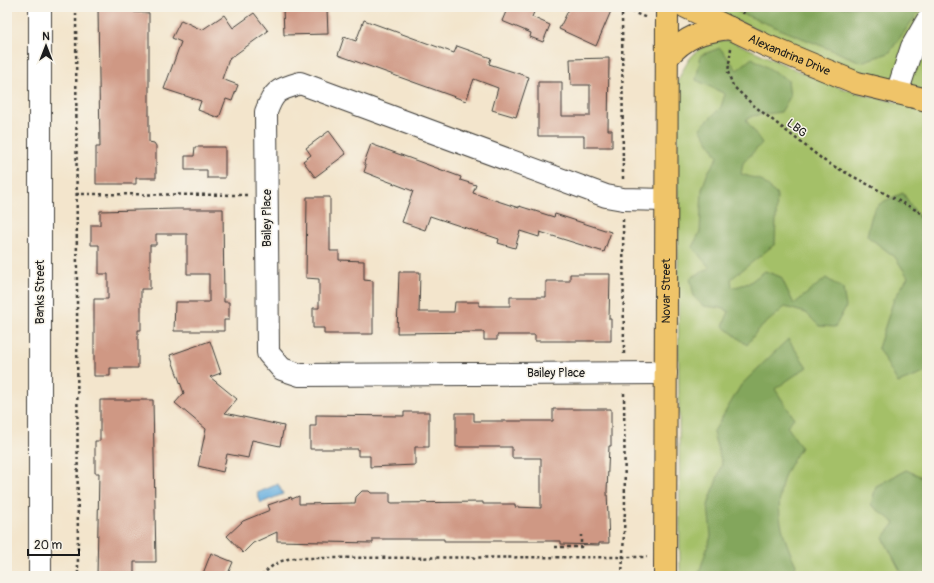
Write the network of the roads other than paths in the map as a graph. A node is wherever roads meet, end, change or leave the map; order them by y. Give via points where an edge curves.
1 (40, 7) edge
2 (686, 7) edge
3 (667, 16) edge
4 (927, 21) edge
5 (734, 30) junction
6 (667, 58) junction
7 (897, 93) junction
8 (927, 100) edge
9 (666, 200) junction
10 (666, 373) junction
11 (665, 567) edge
12 (40, 576) edge

1 - 12 street, Banks Street
2 - 5 main road, Alexandrina Drive
3 - 6 main road, Novar Street
4 - 7 street via 912,47
5 - 6 main road via 707,31 692,37 676,47
5 - 7 main road, Alexandrina Drive via 857,83
6 - 9 main road, Novar Street
7 - 8 main road, Alexandrina Drive
9 - 10 main road, Novar Street
9 - 10 street, Bailey Place via 606,196 300,83 282,89 272,97 266,112 268,353 282,369 300,375
10 - 11 main road, Novar Street

